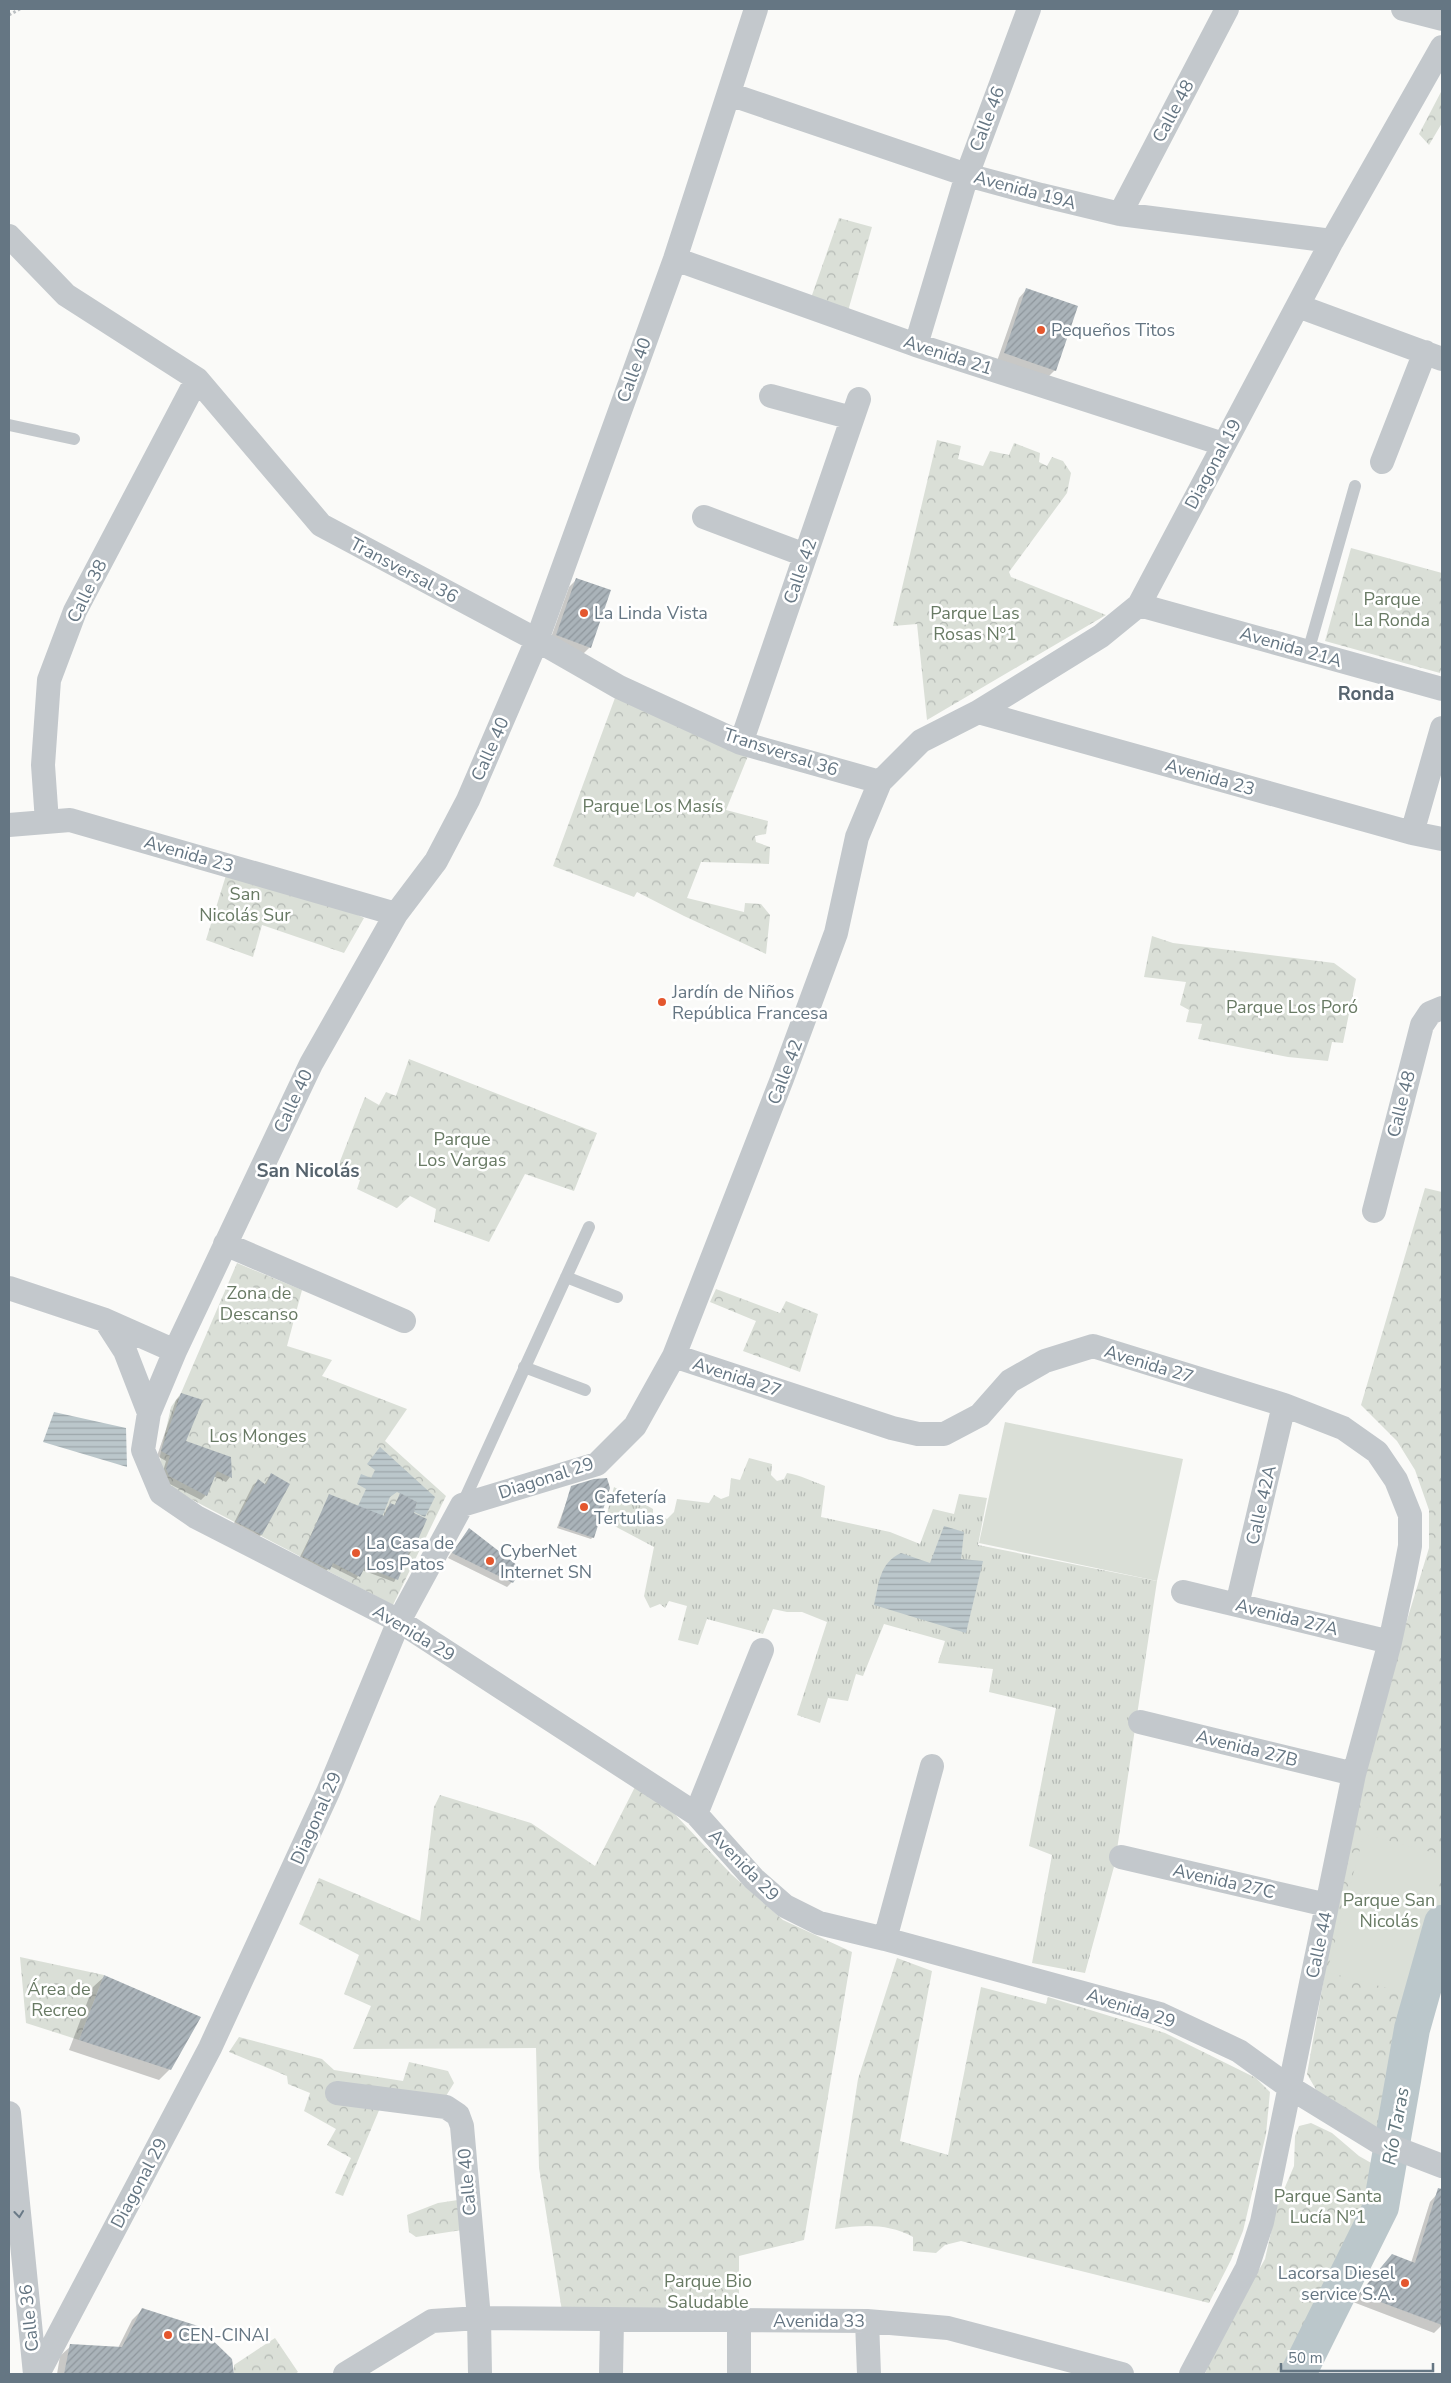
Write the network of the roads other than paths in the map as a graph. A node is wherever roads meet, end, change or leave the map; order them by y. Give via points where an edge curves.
1 (756, 9) edge
2 (1029, 9) edge
3 (1227, 9) edge
4 (1403, 9) edge
5 (1442, 19) edge
6 (1442, 47) edge
7 (728, 94) junction
8 (966, 174) junction
9 (1120, 214) junction
10 (9, 236) edge
11 (1332, 241) junction
12 (675, 259) junction
13 (1298, 306) junction
14 (916, 345) junction
15 (1434, 355) edge
16 (197, 379) junction
17 (771, 396) dead end
18 (9, 425) edge
19 (74, 439) dead end
20 (1223, 444) junction
21 (1382, 462) dead end
22 (1355, 486) dead end
23 (704, 516) dead end
24 (805, 555) junction
25 (1139, 605) junction
26 (537, 640) junction
27 (1308, 652) junction
28 (1442, 689) edge
29 (978, 712) junction
30 (1442, 728) edge
31 (741, 743) junction
32 (880, 782) junction
33 (47, 822) junction
34 (9, 825) edge
35 (1412, 833) junction
36 (1442, 839) edge
37 (396, 914) junction
38 (1442, 1008) edge
39 (1374, 1211) dead end
40 (589, 1227) dead end
41 (225, 1244) junction
42 (566, 1277) junction
43 (9, 1288) edge
44 (617, 1297) dead end
45 (105, 1320) junction
46 (404, 1321) dead end
47 (175, 1351) junction
48 (674, 1356) junction
49 (524, 1367) junction
50 (586, 1390) dead end
51 (1284, 1405) junction
52 (149, 1413) junction
53 (143, 1450) joint
54 (1377, 1452) joint
55 (462, 1504) junction
56 (1183, 1592) dead end
57 (1237, 1605) junction
58 (399, 1621) junction
59 (1390, 1642) junction
60 (762, 1650) dead end
61 (1140, 1722) dead end
62 (932, 1766) dead end
63 (1354, 1774) junction
64 (696, 1814) junction
65 (1120, 1857) dead end
66 (1327, 1905) junction
67 (885, 1939) junction
68 (1289, 2087) junction
69 (337, 2093) dead end
70 (9, 2113) edge
71 (1442, 2166) edge
72 (479, 2318) junction
73 (612, 2320) junction
74 (867, 2320) junction
75 (739, 2321) junction
76 (34, 2374) edge
77 (38, 2374) edge
78 (345, 2374) edge
79 (480, 2374) edge
80 (611, 2374) edge
81 (739, 2374) edge
82 (869, 2374) edge
83 (1122, 2374) edge
84 (1191, 2374) edge

1 - 7 street, Calle 40
2 - 8 street, Calle 46
3 - 9 street, Calle 48
4 - 5 street
6 - 11 street, Diagonal 19
7 - 8 street, Avenida 19A
7 - 12 street, Calle 40
8 - 9 street, Avenida 19A
8 - 14 street, Calle 46
9 - 11 street, Avenida 19A
10 - 16 street, Transversal 36 via 66,295
11 - 13 street, Diagonal 19
12 - 14 street, Avenida 21
12 - 26 street, Calle 40
13 - 15 street
13 - 20 street, Diagonal 19
14 - 20 street, Avenida 21
15 - 21 street
16 - 26 street, Transversal 36 via 321,525
16 - 33 street, Calle 38 via 75,611 49,680 43,765
17 - 24 street, Calle 42 via 855,408
18 - 19 lane
20 - 25 street, Diagonal 19
22 - 27 lane
23 - 24 street
24 - 31 street, Calle 42
25 - 27 street, Avenida 21A
25 - 29 street, Diagonal 19 via 1101,636
26 - 31 street, Transversal 36 via 619,687
26 - 37 street, Calle 40 via 468,800 436,861
27 - 28 street, Avenida 21A
29 - 32 street, Diagonal 19 via 921,742
29 - 35 street, Avenida 23
30 - 35 street
31 - 32 street, Transversal 36
32 - 48 street, Calle 42 via 856,837 836,933
33 - 34 street, Avenida 23
33 - 37 street, Avenida 23 via 70,820
35 - 36 street, Avenida 23
37 - 41 street, Calle 40 via 311,1064
38 - 39 street, Calle 48 via 1430,1013 1422,1025
40 - 42 lane
41 - 46 street
41 - 47 street, Calle 40
42 - 44 lane
42 - 49 lane
43 - 45 street
45 - 47 street
45 - 52 street via 125,1351
47 - 52 street, Calle 40
48 - 51 street, Avenida 27 via 918,1434 944,1434 980,1414 1010,1381 1045,1361 1093,1346
48 - 55 street, Diagonal 29 via 634,1426 597,1464
49 - 50 lane
49 - 55 lane
51 - 54 street, Avenida 27 via 1342,1428
51 - 57 street, Calle 42A
52 - 53 street, Calle 40
53 - 58 street, Avenida 29 via 161,1493 196,1517
54 - 59 street, Calle 44 via 1396,1480 1410,1515 1410,1546
55 - 58 street, Diagonal 29
56 - 57 street, Avenida 27A
57 - 59 street, Avenida 27A
58 - 64 street, Avenida 29
58 - 77 street, Diagonal 29 via 328,1792 210,2048
59 - 63 street, Calle 44
60 - 64 street
61 - 63 street, Avenida 27B
62 - 67 street
63 - 66 street, Calle 44
64 - 67 street, Avenida 29 via 754,1879 785,1906 819,1923
65 - 66 street, Avenida 27C
66 - 68 street, Calle 44
67 - 68 street, Avenida 29 via 1160,2014 1238,2051
68 - 71 street, Avenida 29 via 1377,2141
68 - 84 street, Calle 44 via 1273,2178 1247,2268
69 - 72 street, Calle 40 via 446,2106 458,2115 462,2126
70 -> 76 street, Calle 36
72 - 73 street, Avenida 33
72 - 78 street, Avenida 33 via 432,2321
72 - 79 street, Calle 40
73 - 75 street, Avenida 33
73 - 80 street
74 - 75 street, Avenida 33
74 - 82 street
74 - 83 street, Avenida 33 via 948,2328
75 - 81 street

